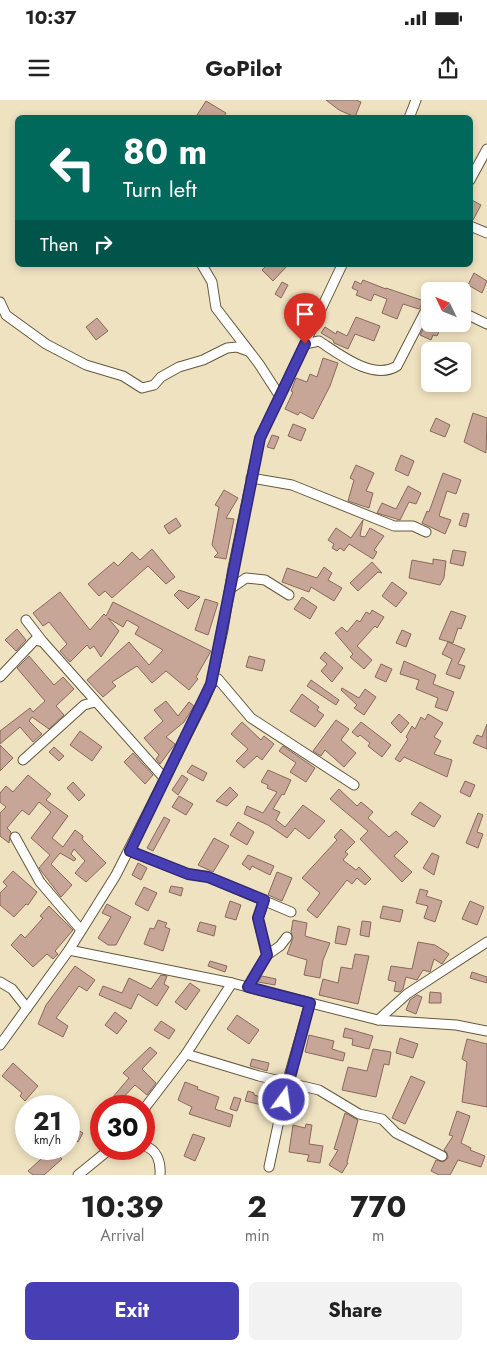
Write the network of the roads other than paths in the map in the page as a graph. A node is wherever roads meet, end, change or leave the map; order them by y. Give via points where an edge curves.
1 (416, 100) edge
2 (410, 115) edge
3 (487, 149) edge
4 (473, 175) edge
5 (473, 227) edge
6 (487, 233) edge
7 (203, 267) edge
8 (341, 267) edge
9 (0, 302) edge
10 (471, 316) edge
11 (421, 319) edge
12 (487, 324) edge
13 (305, 344) junction
14 (248, 351) junction
15 (279, 395) junction
16 (251, 478) junction
17 (426, 532) dead end
18 (230, 588) junction
19 (289, 595) dead end
20 (26, 620) dead end
21 (43, 642) junction
22 (0, 677) edge
23 (211, 684) junction
24 (95, 702) junction
25 (23, 760) dead end
26 (165, 779) junction
27 (354, 785) dead end
28 (15, 837) dead end
29 (130, 851) junction
30 (264, 900) junction
31 (291, 912) dead end
32 (81, 930) junction
33 (287, 937) dead end
34 (486, 944) edge
35 (70, 950) junction
36 (267, 955) junction
37 (0, 982) edge
38 (232, 983) junction
39 (248, 987) junction
40 (310, 1003) junction
41 (27, 1008) junction
42 (378, 1020) junction
43 (487, 1031) edge
44 (0, 1046) edge
45 (186, 1054) junction
46 (287, 1083) junction
47 (154, 1095) edge
48 (155, 1153) edge
49 (442, 1156) dead end
50 (98, 1160) edge
51 (268, 1167) dead end
52 (78, 1175) edge
53 (160, 1175) edge

1 - 2 street
3 - 4 street
5 - 6 street
7 - 14 street via 212,282 216,308
8 - 13 street
9 - 14 street via 6,315 46,344 86,365 123,376 142,388 154,385 170,372 228,348
10 - 12 street
11 - 13 street via 397,366 384,372 348,360 320,341
13 - 15 street
14 - 15 street
15 - 16 street via 260,438
16 - 17 street via 292,485 394,526 413,526
16 - 18 street
18 - 19 street via 246,578 264,580
18 - 23 street
20 - 21 street
21 - 22 street via 35,640
21 - 24 street
23 - 26 street
23 - 27 street via 218,679 251,718
24 - 25 street via 84,705
24 - 26 street
26 - 29 street
28 - 32 street via 40,882
29 - 30 street
29 - 32 street
30 - 31 street
30 - 36 street via 258,918
32 - 35 street
33 - 36 street
34 - 42 street via 407,994
35 - 38 street
35 - 41 street
36 - 39 street
37 - 41 street via 12,989
38 - 39 street
38 - 45 street
39 - 40 street
40 - 42 street
40 - 46 street
41 - 44 street
42 - 43 street via 456,1025
45 - 46 street
45 - 47 street
46 - 49 street via 319,1090 359,1114 382,1119 396,1133
46 - 51 street
48 - 53 street
50 - 52 street

